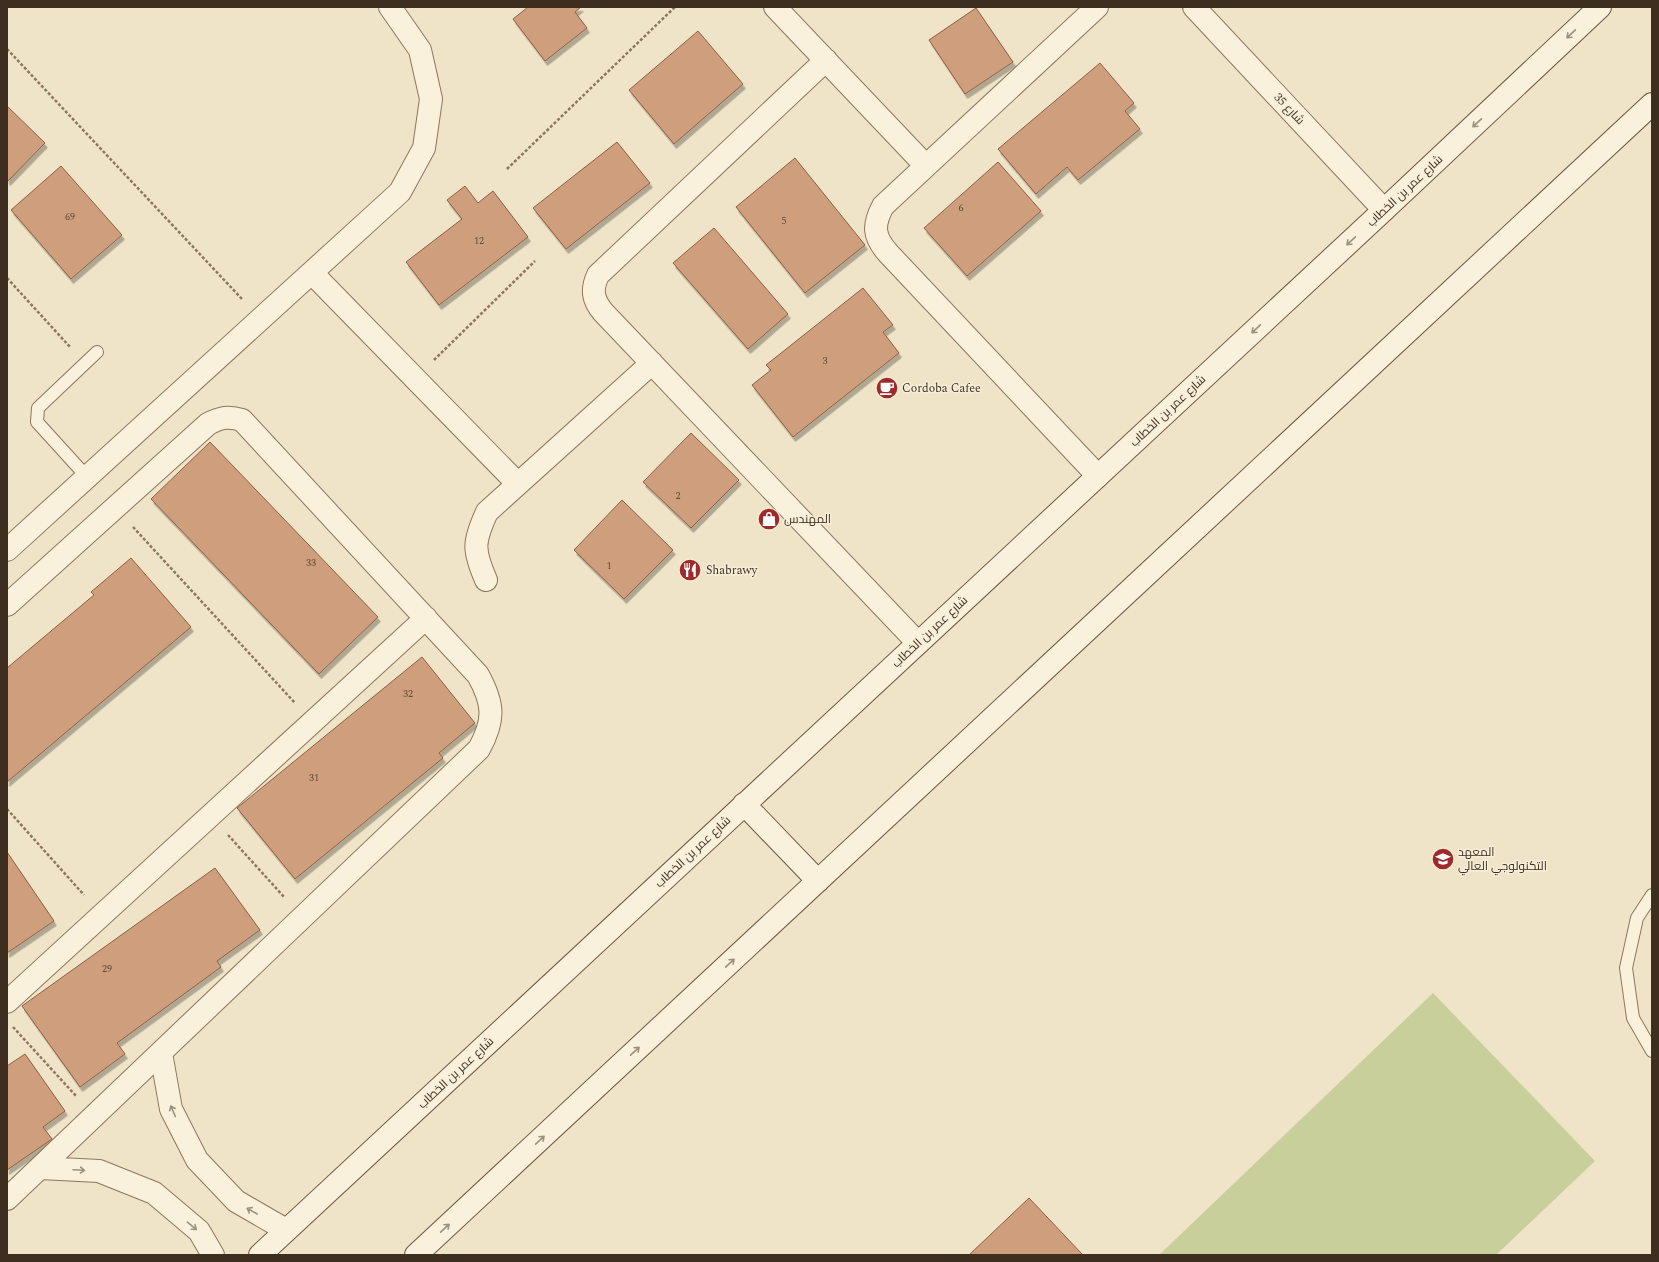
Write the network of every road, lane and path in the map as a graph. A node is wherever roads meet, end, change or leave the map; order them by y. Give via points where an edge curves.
1 (390, 7) edge
2 (675, 7) edge
3 (775, 7) edge
4 (1097, 7) edge
5 (1194, 7) edge
6 (1600, 7) edge
7 (7, 49) edge
8 (826, 60) junction
9 (1652, 104) edge
10 (926, 166) junction
11 (507, 169) dead end
12 (1384, 210) junction
13 (535, 261) dead end
14 (312, 273) junction
15 (7, 278) edge
16 (261, 319) junction
17 (97, 352) dead end
18 (85, 363) junction
19 (652, 363) junction
20 (414, 378) junction
21 (87, 476) junction
22 (1098, 476) junction
23 (518, 484) junction
24 (115, 507) junction
25 (7, 550) edge
26 (486, 580) dead end
27 (7, 605) edge
28 (426, 618) junction
29 (918, 643) junction
30 (313, 722) junction
31 (744, 804) junction
32 (7, 809) edge
33 (210, 816) junction
34 (818, 881) junction
35 (1652, 895) edge
36 (102, 915) junction
37 (302, 917) junction
38 (7, 1002) edge
39 (12, 1026) dead end
40 (1652, 1051) edge
41 (161, 1053) junction
42 (95, 1116) junction
43 (40, 1168) junction
44 (7, 1199) edge
45 (286, 1230) junction
46 (213, 1255) edge
47 (260, 1255) edge
48 (416, 1255) edge

1 - 14 street via 420,50 431,99 424,148 400,192
2 - 11 path
3 - 8 street
4 - 10 street
5 - 12 street, شارع 35
6 -> 12 street, شارع عمر بن الخطاب
7 - 16 path
8 - 10 street
8 - 19 street via 598,275 593,295 596,304
9 - 34 street
10 - 22 street via 883,206 877,217 879,243
12 -> 22 street, شارع عمر بن الخطاب
13 - 20 path
14 - 16 street
14 - 20 street
15 - 18 path
16 - 21 street
17 - 18 lane
18 - 21 lane via 38,408 37,422
19 - 23 street
19 - 29 street
20 - 23 street
21 - 25 street
22 - 29 street, شارع عمر بن الخطاب
23 - 26 street via 487,512 477,534 477,558
24 - 27 street
24 - 28 street via 208,424 219,418 231,417 242,420
24 - 30 path
28 - 30 street
28 - 37 street via 478,675 488,692 491,712 488,732 479,749
29 - 31 street, شارع عمر بن الخطاب
30 - 33 street
31 - 34 street
31 - 45 street, شارع عمر بن الخطاب
32 - 36 path
33 - 36 street
33 - 37 path
48 -> 34 street
35 - 40 lane via 1637,918 1626,968 1633,1018
36 - 38 street
37 - 41 street
39 - 42 path
41 - 42 street
45 -> 41 street via 236,1201 197,1160 171,1109
42 - 43 street
43 - 44 street
43 -> 46 street via 99,1171 154,1193 199,1231
45 - 47 street, شارع عمر بن الخطاب

